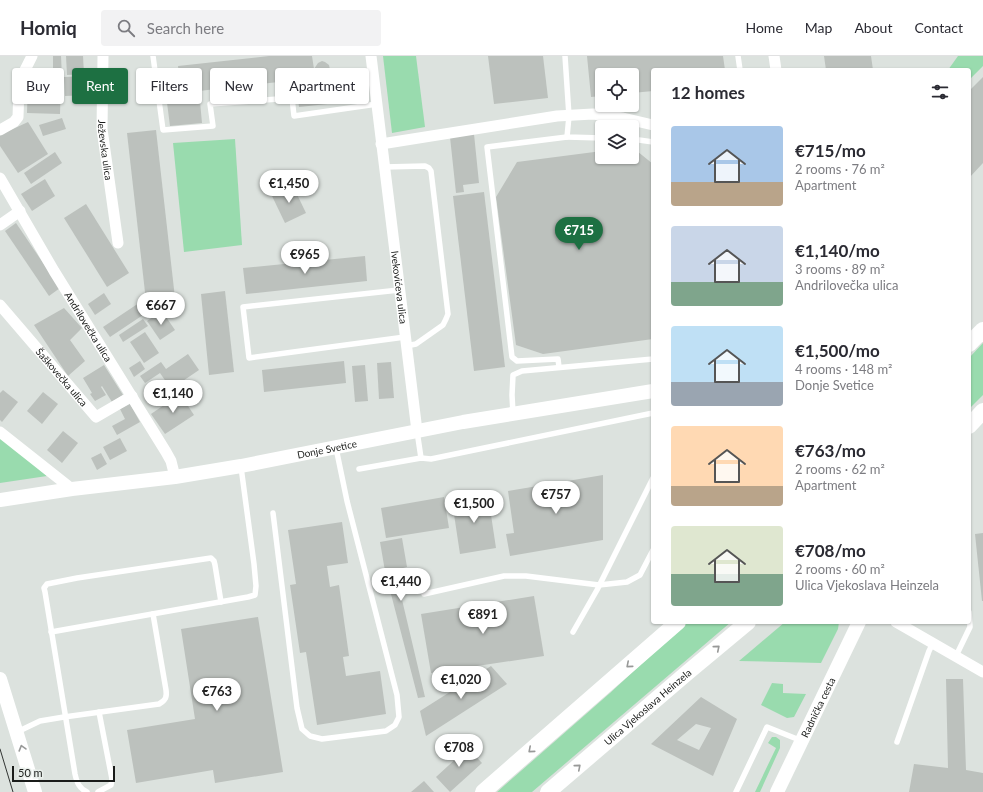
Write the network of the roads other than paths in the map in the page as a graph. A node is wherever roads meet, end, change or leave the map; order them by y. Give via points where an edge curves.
1 (32, 56) edge
2 (103, 56) edge
3 (153, 56) edge
4 (371, 56) edge
5 (565, 56) edge
6 (738, 56) edge
7 (774, 56) edge
8 (740, 68) edge
9 (776, 68) edge
10 (377, 104) junction
11 (569, 116) junction
12 (651, 125) edge
13 (0, 130) edge
14 (567, 137) junction
15 (595, 138) edge
16 (639, 140) edge
17 (651, 142) edge
18 (381, 144) junction
19 (384, 167) junction
20 (0, 178) edge
21 (20, 211) junction
22 (0, 225) edge
23 (118, 243) dead end
24 (399, 290) junction
25 (0, 304) edge
26 (983, 330) edge
27 (406, 341) junction
28 (971, 342) edge
29 (651, 359) edge
30 (559, 367) junction
31 (651, 391) edge
32 (132, 396) junction
33 (651, 412) edge
34 (983, 412) edge
35 (513, 414) junction
36 (971, 424) edge
37 (417, 431) junction
38 (0, 432) edge
39 (336, 447) junction
40 (421, 458) junction
41 (241, 466) junction
42 (359, 469) dead end
43 (175, 477) junction
44 (651, 482) edge
45 (72, 489) junction
46 (0, 500) edge
47 (273, 513) dead end
48 (651, 554) edge
49 (599, 586) junction
50 (424, 594) dead end
51 (221, 602) junction
52 (153, 614) junction
53 (676, 624) edge
54 (746, 624) edge
55 (858, 624) edge
56 (900, 624) edge
57 (970, 624) edge
58 (51, 632) junction
59 (573, 632) dead end
60 (934, 643) junction
61 (956, 656) junction
62 (983, 672) edge
63 (0, 679) edge
64 (99, 712) junction
65 (64, 717) junction
66 (17, 732) junction
67 (802, 741) junction
68 (897, 742) dead end
69 (35, 792) edge
70 (87, 792) edge
71 (98, 792) edge
72 (483, 792) edge
73 (548, 792) edge
74 (736, 792) edge
75 (777, 792) edge

1 - 13 street via 19,87 18,117
2 - 23 street, Ježevska ulica via 102,129
3 - 10 lane via 163,130 213,126 210,104 292,98 294,116
4 - 10 street, Ivekovićeva ulica
5 - 11 lane
6 - 8 lane
7 - 9 street
10 - 18 street, Ivekovićeva ulica
11 - 12 street via 593,114
11 - 14 lane
11 - 18 street
14 - 15 lane
14 - 30 lane via 487,147 512,357 518,361 558,359
16 - 17 lane
18 - 19 street, Ivekovićeva ulica
19 - 24 street, Ivekovićeva ulica
19 - 27 lane via 425,166 431,171 448,314 443,325 416,344
20 - 21 street, Andrilovečka ulica
21 - 22 street
21 - 32 street, Andrilovečka ulica
24 - 27 street, Ivekovićeva ulica
24 - 27 lane via 243,307 248,358
25 - 32 street, Šaškovečka ulica via 96,417
26 - 28 main road
27 - 37 street, Ivekovićeva ulica
29 - 30 lane
30 - 35 lane via 522,371 513,375
31 - 35 street, Donje Svetice
32 - 43 street, Andrilovečka ulica via 171,460
33 - 40 lane via 431,459
34 - 36 main road
35 - 37 street, Donje Svetice
37 - 39 street, Donje Svetice
37 - 40 lane
38 - 45 street
39 - 41 street, Donje Svetice
39 - 47 lane via 347,501 397,695 399,717 395,725 386,731 322,739 310,736 302,729 297,708
40 - 42 lane
41 - 43 street, Donje Svetice
41 - 51 lane via 256,592 253,596
43 - 45 street, Donje Svetice
44 - 49 lane
45 - 46 street, Donje Svetice
48 - 49 lane via 640,575 627,582
49 - 50 lane via 526,576 504,576
49 - 59 lane
51 - 52 lane
51 - 58 lane via 214,561 210,558 53,582 44,588
52 - 58 lane
52 - 64 lane via 166,690 164,701 159,704
53 -> 72 main road
73 -> 54 main road, Ulica Vjekoslava Heinzela
55 - 67 street, Radnička cesta
56 - 60 street
57 - 61 lane
58 - 65 lane
60 - 61 street
60 - 68 lane via 927,656
61 - 62 street
63 - 66 street
64 - 65 lane
64 - 71 lane via 112,779 111,785
65 - 66 lane via 40,722
65 - 70 lane via 78,785
69 -> 66 street
67 - 74 lane via 767,727
67 - 75 street, Radnička cesta

